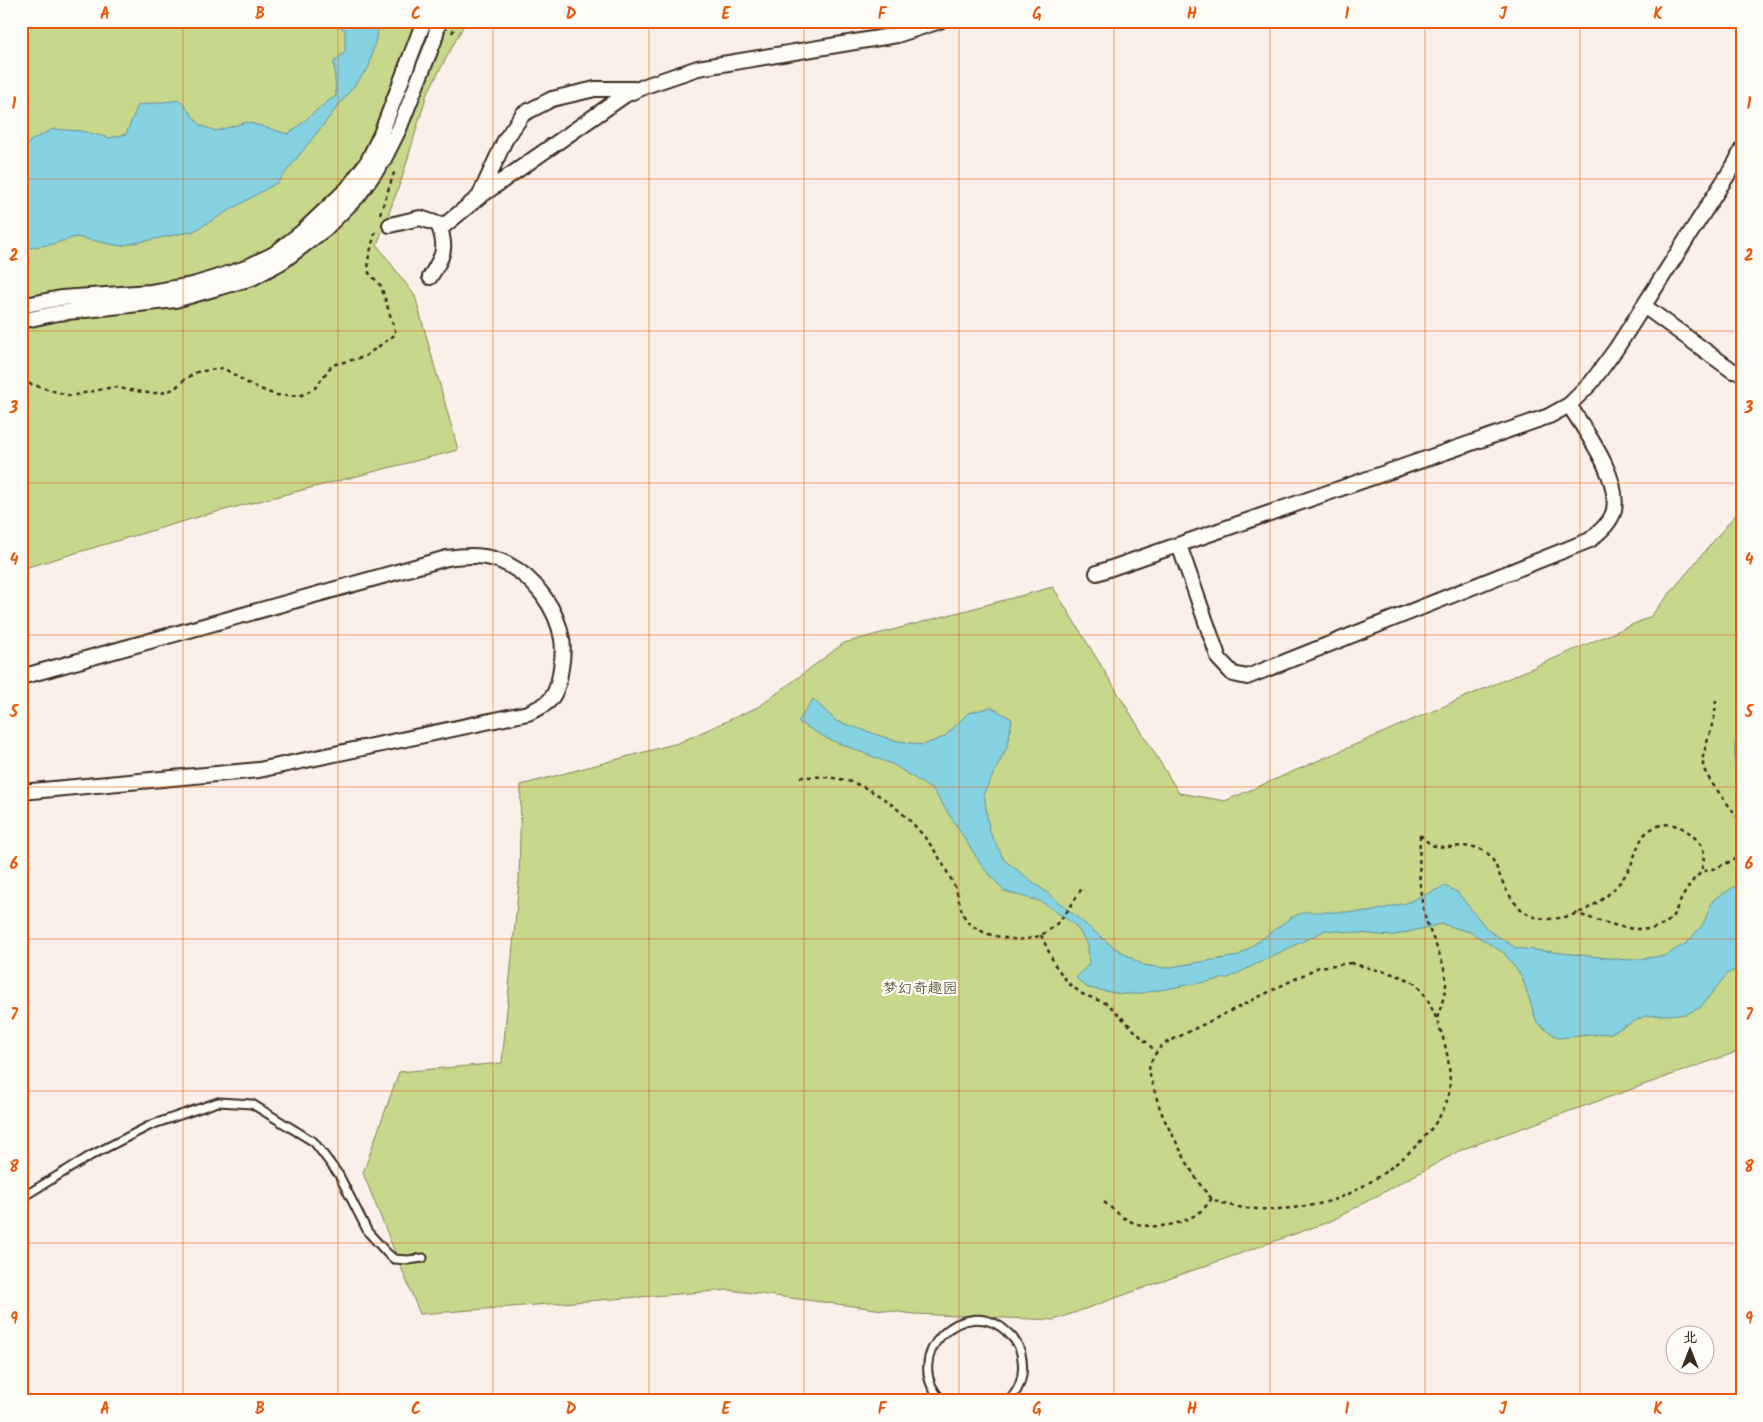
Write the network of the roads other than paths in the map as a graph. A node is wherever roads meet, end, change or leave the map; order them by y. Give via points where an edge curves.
1 (424, 21) edge
2 (439, 21) edge
3 (940, 21) edge
4 (638, 89) junction
5 (1742, 149) edge
6 (480, 197) junction
7 (383, 222) road end
8 (440, 229) junction
9 (430, 277) dead end
10 (21, 306) edge
11 (1644, 306) junction
12 (21, 321) edge
13 (1742, 372) edge
14 (1569, 405) junction
15 (1179, 545) junction
16 (1097, 573) dead end
17 (21, 677) edge
18 (21, 792) edge
19 (21, 1198) edge
20 (423, 1258) dead end
21 (943, 1401) edge
22 (1008, 1401) edge

1 - 10 street via 368,161 348,188 274,254 194,285 151,292 61,298
2 - 12 street via 399,129 383,161 358,196 325,229 283,261 252,278 176,300 58,313
3 - 4 street via 897,35 698,68
4 - 6 street via 624,95
4 - 6 street via 595,89 552,99 523,114 505,140
5 - 11 street
6 - 8 street
7 - 8 street via 420,218 438,224
8 - 9 street via 442,256
11 - 13 street via 1733,371
11 - 14 street via 1616,350
14 - 15 street via 1549,416
14 - 15 street via 1608,471 1614,495 1614,511 1606,525 1590,540 1247,677 1233,674 1219,659
15 - 16 street
17 - 18 street via 447,558 466,556 482,556 506,563 527,577 557,619 562,641 559,684 547,704 528,713 259,770
19 - 20 lane via 90,1156 151,1125 218,1102 252,1104 314,1142 339,1175 368,1232 387,1253 394,1259
21 - 22 lane via 931,1383 928,1369 930,1354 936,1340 947,1329 960,1322 975,1320 1004,1328 1021,1353 1020,1383

